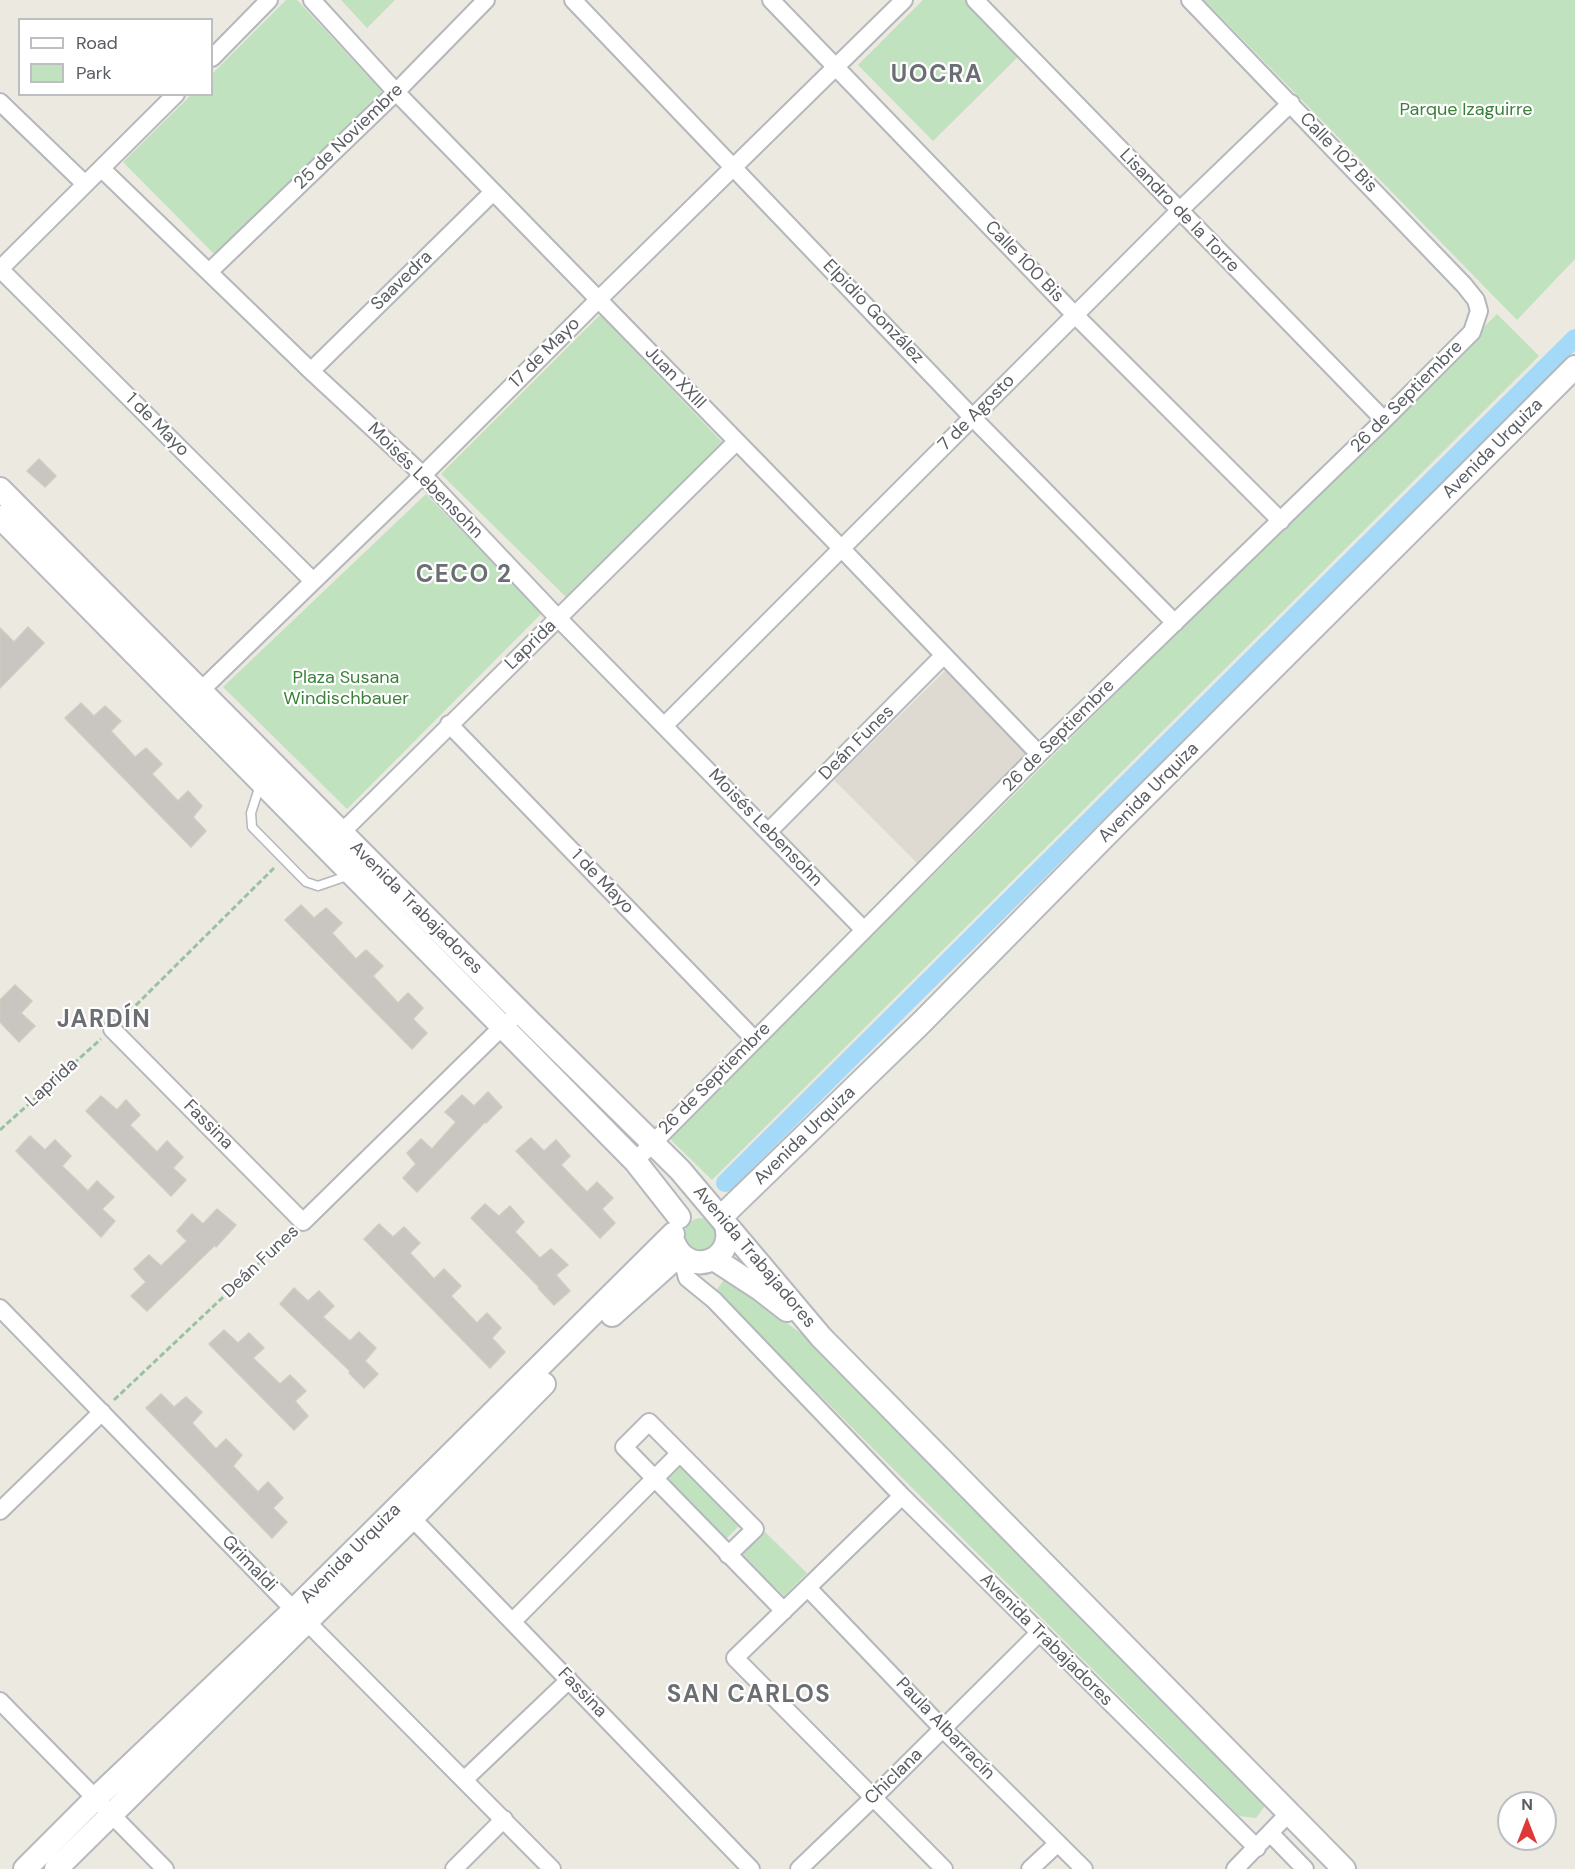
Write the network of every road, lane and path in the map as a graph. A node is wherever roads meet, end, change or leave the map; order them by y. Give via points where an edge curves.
1 (269, 0) edge
2 (312, 0) edge
3 (486, 0) edge
4 (573, 0) edge
5 (771, 0) edge
6 (904, 0) edge
7 (975, 0) edge
8 (1190, 0) edge
9 (213, 57) edge
10 (836, 67) junction
11 (396, 92) junction
12 (174, 96) edge
13 (0, 102) edge
14 (1291, 103) junction
15 (735, 168) junction
16 (102, 169) junction
17 (85, 184) junction
18 (493, 192) junction
19 (1179, 211) junction
20 (0, 268) edge
21 (210, 272) junction
22 (598, 299) junction
23 (1479, 311) joint
24 (1075, 315) junction
25 (1575, 367) edge
26 (311, 371) junction
27 (972, 417) junction
28 (1384, 420) junction
29 (736, 442) junction
30 (423, 475) junction
31 (0, 489) edge
32 (0, 517) edge
33 (1281, 521) junction
34 (841, 548) junction
35 (313, 581) junction
36 (558, 618) junction
37 (1174, 623) junction
38 (944, 655) junction
39 (193, 698) junction
40 (449, 724) junction
41 (664, 725) junction
42 (1039, 754) junction
43 (261, 782) junction
44 (769, 831) junction
45 (333, 840) junction
46 (284, 858) junction
47 (351, 874) junction
48 (864, 930) junction
49 (522, 1014) junction
50 (502, 1027) junction
51 (112, 1029) junction
52 (754, 1039) junction
53 (0, 1130) edge
54 (652, 1143) junction
55 (635, 1161) junction
56 (720, 1216) junction
57 (303, 1222) junction
58 (678, 1240) junction
59 (712, 1260) junction
60 (714, 1300) junction
61 (0, 1308) edge
62 (821, 1337) junction
63 (102, 1412) junction
64 (679, 1454) junction
65 (655, 1479) junction
66 (902, 1496) junction
67 (0, 1511) edge
68 (412, 1518) junction
69 (728, 1555) junction
70 (808, 1588) junction
71 (784, 1611) junction
72 (301, 1616) junction
73 (513, 1621) junction
74 (1039, 1633) junction
75 (569, 1680) junction
76 (0, 1701) edge
77 (943, 1729) junction
78 (464, 1780) junction
79 (873, 1798) junction
80 (95, 1799) junction
81 (1289, 1813) junction
82 (111, 1816) junction
83 (504, 1819) junction
84 (1271, 1834) junction
85 (1058, 1843) junction
86 (1257, 1848) junction
87 (25, 1869) edge
88 (56, 1869) edge
89 (165, 1869) edge
90 (454, 1869) edge
91 (552, 1869) edge
92 (752, 1869) edge
93 (799, 1869) edge
94 (944, 1869) edge
95 (1030, 1869) edge
96 (1084, 1869) edge
97 (1235, 1869) edge
98 (1305, 1869) edge
99 (1344, 1869) edge

1 - 9 street
2 - 11 street, Juan XXIII
3 - 11 street, 25 de Noviembre
4 - 15 street, Elpidio González
5 - 10 street, Calle 100 Bis
6 - 10 street, 17 de Mayo
7 - 19 street, Lisandro de la Torre
8 - 14 street, Calle 102 Bis
10 - 15 street, 17 de Mayo
10 - 24 street, Calle 100 Bis
11 - 18 street, Juan XXIII
11 - 21 street, 25 de Noviembre
12 - 16 street
13 - 17 street
14 - 19 street, 7 de Agosto
14 - 23 street, Calle 102 Bis via 1464,285
15 - 22 street, 17 de Mayo
15 - 27 street, Elpidio González
16 - 17 street
16 - 21 street, Moisés Lebensohn
17 - 20 street
18 - 22 street, Juan XXIII
18 - 26 street, Saavedra
19 - 24 street, 7 de Agosto
19 - 28 street, Lisandro de la Torre
20 - 35 street, 1 de Mayo
21 - 26 street, Moisés Lebensohn
22 - 29 street, Juan XXIII
22 - 30 street, 17 de Mayo
23 - 28 street, 26 de Septiembre via 1472,332
24 - 27 street, 7 de Agosto
24 - 33 street, Calle 100 Bis
25 - 56 main road, Avenida Urquiza via 922,1022
26 - 30 street, Moisés Lebensohn
27 - 34 street, 7 de Agosto
27 - 37 street, Elpidio González
28 - 33 street, 26 de Septiembre
29 - 34 street, Juan XXIII
29 - 36 street, Laprida
30 - 35 street, 17 de Mayo
30 - 36 street, Moisés Lebensohn
31 - 39 main road, Avenida Trabajadores
32 - 39 main road, Avenida Trabajadores
33 - 37 street, 26 de Septiembre
34 - 38 street, Juan XXIII
34 - 41 street, 7 de Agosto
35 - 39 street, 17 de Mayo
36 - 40 street, Laprida
36 - 41 street, Moisés Lebensohn
37 - 42 street, 26 de Septiembre
38 - 42 street, Juan XXIII
38 - 44 street, Deán Funes
39 - 43 main road, Avenida Trabajadores
39 - 45 main road, Avenida Trabajadores
40 - 45 street, Laprida
40 - 52 street, 1 de Mayo
41 - 44 street, Moisés Lebensohn
42 - 48 street, 26 de Septiembre
43 - 45 main road, Avenida Trabajadores
43 - 46 lane via 251,813 252,827
44 - 48 street, Moisés Lebensohn
45 - 47 main road, Avenida Trabajadores
45 - 49 main road, Avenida Trabajadores
46 - 47 lane via 306,882 318,886
46 - 51 path, Laprida
47 - 50 main road, Avenida Trabajadores
48 - 52 street, 26 de Septiembre
49 - 50 street, Deán Funes
49 - 54 main road, Avenida Trabajadores
50 - 55 main road, Avenida Trabajadores
50 - 57 street, Deán Funes
51 - 53 path, Laprida
51 - 57 street, Fassina
52 - 54 street, 26 de Septiembre
54 - 55 street, 26 de Septiembre
54 - 56 main road, Avenida Trabajadores
55 - 58 main road, Avenida Trabajadores
56 - 58 main road via 709,1208 693,1208
56 - 59 main road via 728,1237 726,1246
56 - 62 main road, Avenida Trabajadores
57 - 63 path, Deán Funes
58 - 59 main road via 696,1262
58 - 60 street, Avenida Trabajadores via 687,1278
58 - 68 main road, Avenida Urquiza via 610,1317
58 - 72 main road, Avenida Urquiza
59 - 60 street, Avenida Trabajadores via 706,1278
59 - 62 main road, Avenida Trabajadores via 760,1289
60 - 66 street, Avenida Trabajadores
61 - 63 street, Grimaldi
62 - 81 main road, Avenida Trabajadores
63 - 67 street
63 - 72 street, Grimaldi
64 - 65 street
64 - 65 street via 649,1422 624,1447
64 - 69 street via 755,1529
65 - 69 street
65 - 73 street
66 - 70 street
66 - 74 street, Avenida Trabajadores
68 - 72 main road, Avenida Urquiza
68 - 73 street, Fassina
69 - 71 street
70 - 71 street
70 - 77 street, Paula Albarracín
71 - 79 street via 735,1658
72 - 78 street, Grimaldi
72 - 80 main road, Avenida Urquiza
72 - 82 main road, Avenida Urquiza
73 - 75 street, Fassina
74 - 77 street, Chiclana
74 - 86 street, Avenida Trabajadores
75 - 78 street
75 - 92 street, Fassina
76 - 80 street
77 - 79 street, Chiclana
77 - 85 street, Paula Albarracín
78 - 83 street, Grimaldi
79 - 93 street, Chiclana
79 - 94 street
80 - 82 street
80 - 87 main road, Avenida Urquiza
81 - 84 street
81 - 99 main road, Avenida Trabajadores
82 - 88 main road, Avenida Urquiza
82 - 89 street
83 - 90 street
83 - 91 street, Grimaldi
84 - 86 street
84 - 98 street
85 - 95 street
85 - 96 street, Paula Albarracín
86 - 97 street

